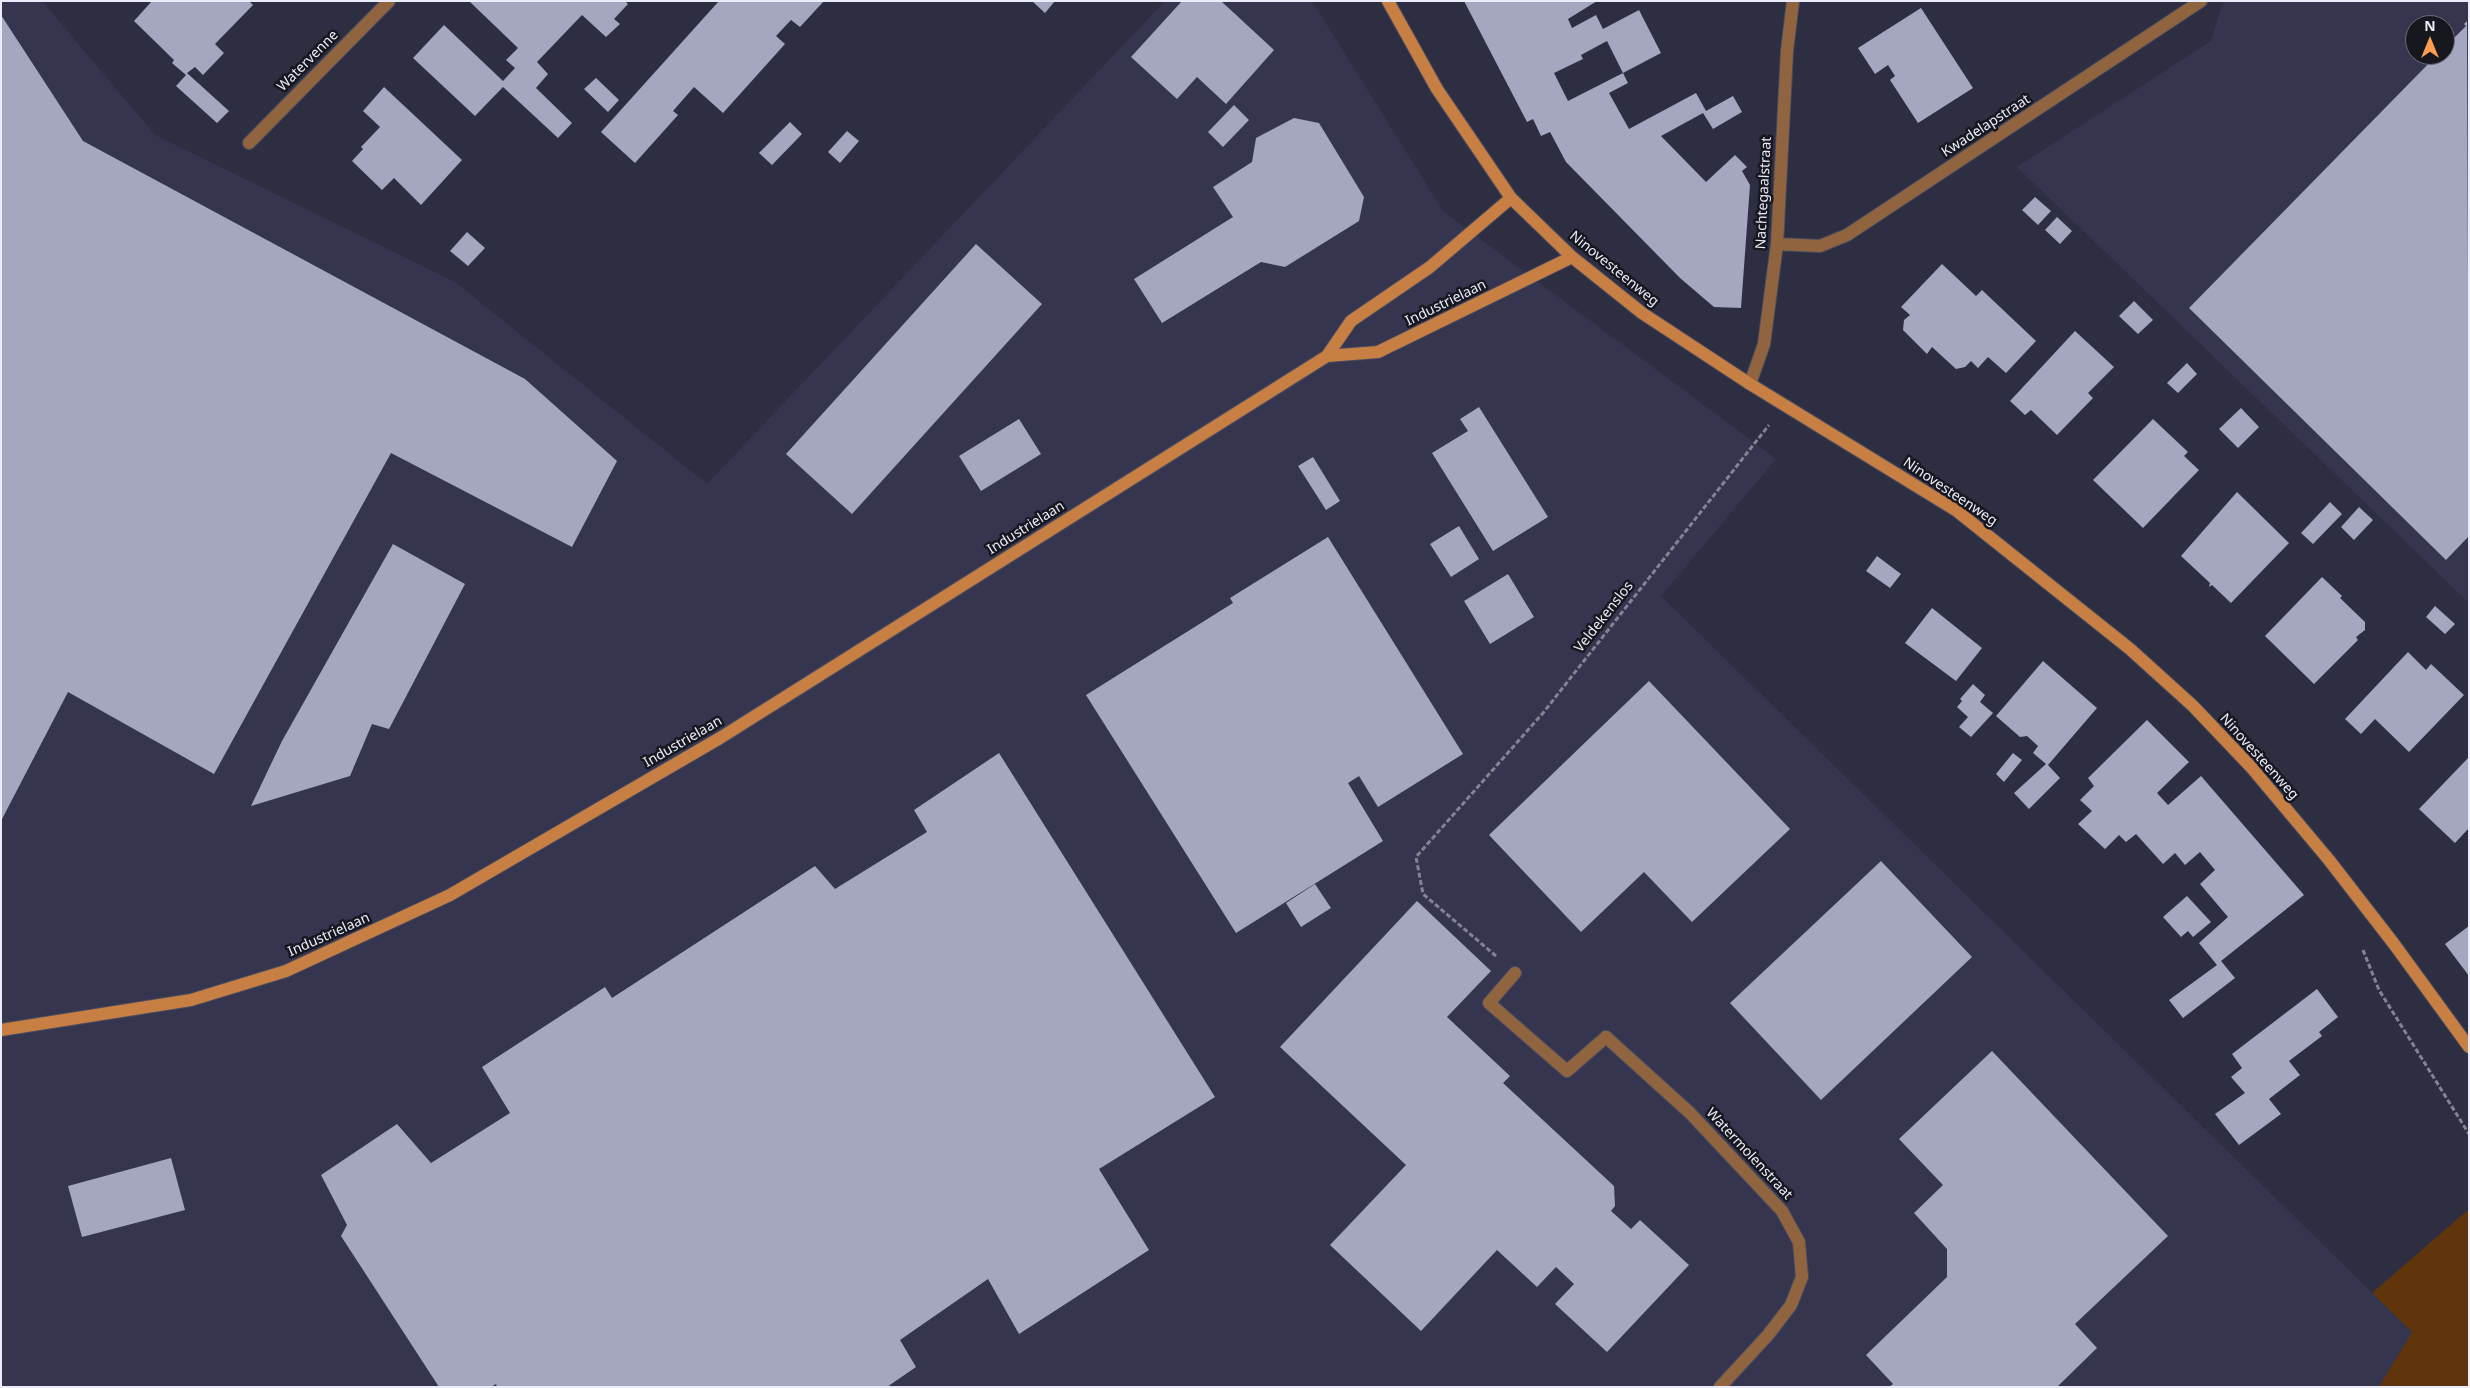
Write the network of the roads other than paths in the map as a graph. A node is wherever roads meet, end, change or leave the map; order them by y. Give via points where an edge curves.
1 (389, 1) edge
2 (1388, 1) edge
3 (1793, 1) edge
4 (2201, 1) edge
5 (249, 143) dead end
6 (1511, 198) junction
7 (1777, 244) junction
8 (1572, 257) junction
9 (1327, 356) junction
10 (1750, 384) junction
11 (1516, 973) road end
12 (1, 1030) edge
13 (2469, 1047) edge
14 (1720, 1387) edge

1 - 5 street, Watervenne
2 - 6 street, Ninovesteenweg via 1437,89
3 - 7 street, Nachtegaalstraat via 1787,51
4 - 7 street, Kwadelapstraat via 1847,235 1820,246
6 - 8 street, Ninovesteenweg
6 - 9 street, Industrielaan via 1430,267 1351,321
7 - 10 street, Nachtegaalstraat via 1764,344
8 - 9 street, Industrielaan via 1378,352
8 - 10 street, Ninovesteenweg via 1642,313
9 - 12 street, Industrielaan via 720,738 450,895 286,971 191,1000
10 - 13 street, Ninovesteenweg via 1957,511 2130,649 2193,706 2251,767 2329,860
11 - 14 street, Watermolenstraat via 1490,1004 1567,1071 1606,1037 1690,1114 1782,1211 1799,1242 1802,1277 1791,1305

